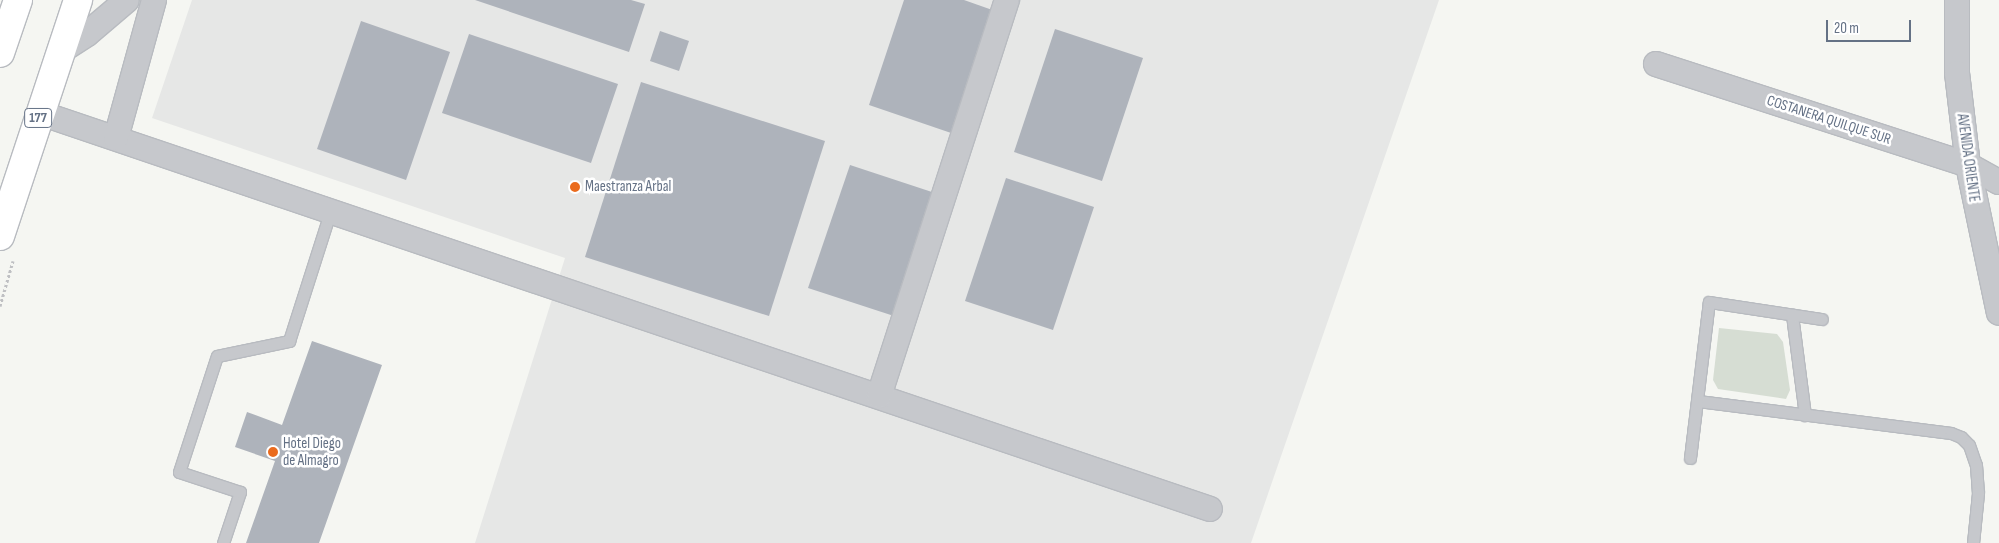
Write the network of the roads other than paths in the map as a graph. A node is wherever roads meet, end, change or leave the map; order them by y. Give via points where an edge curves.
1 (18, 0) edge
2 (78, 0) edge
3 (127, 0) edge
4 (154, 0) edge
5 (1007, 0) edge
6 (1957, 0) edge
7 (61, 51) junction
8 (0, 53) edge
9 (1656, 64) dead end
10 (40, 113) junction
11 (116, 138) junction
12 (1968, 165) junction
13 (1999, 182) edge
14 (331, 209) junction
15 (0, 236) edge
16 (1999, 313) edge
17 (1792, 315) junction
18 (1822, 319) dead end
19 (879, 396) junction
20 (1698, 401) junction
21 (1805, 415) junction
22 (1690, 458) dead end
23 (1210, 510) dead end
24 (223, 543) edge
25 (1973, 543) edge

1 - 8 main road
2 - 7 main road, 177
3 - 7 street
4 - 11 street
5 - 19 street
6 - 12 street, AVENIDA ORIENTE via 1957,74
7 - 10 main road, 177
9 - 12 street, COSTANERA QUILQUE SUR
10 - 11 street
10 - 15 main road, 177
11 - 14 street
12 - 13 street, COSTANERA QUILQUE SUR
12 - 16 street, AVENIDA ORIENTE
14 - 19 street
14 - 24 lane via 289,341 217,356 179,472 240,492
17 - 18 lane
17 - 20 lane via 1708,302
17 - 21 lane
19 - 23 street
20 - 21 lane
20 - 22 lane
21 - 25 lane via 1951,433 1961,437 1974,454 1976,465 1978,493

